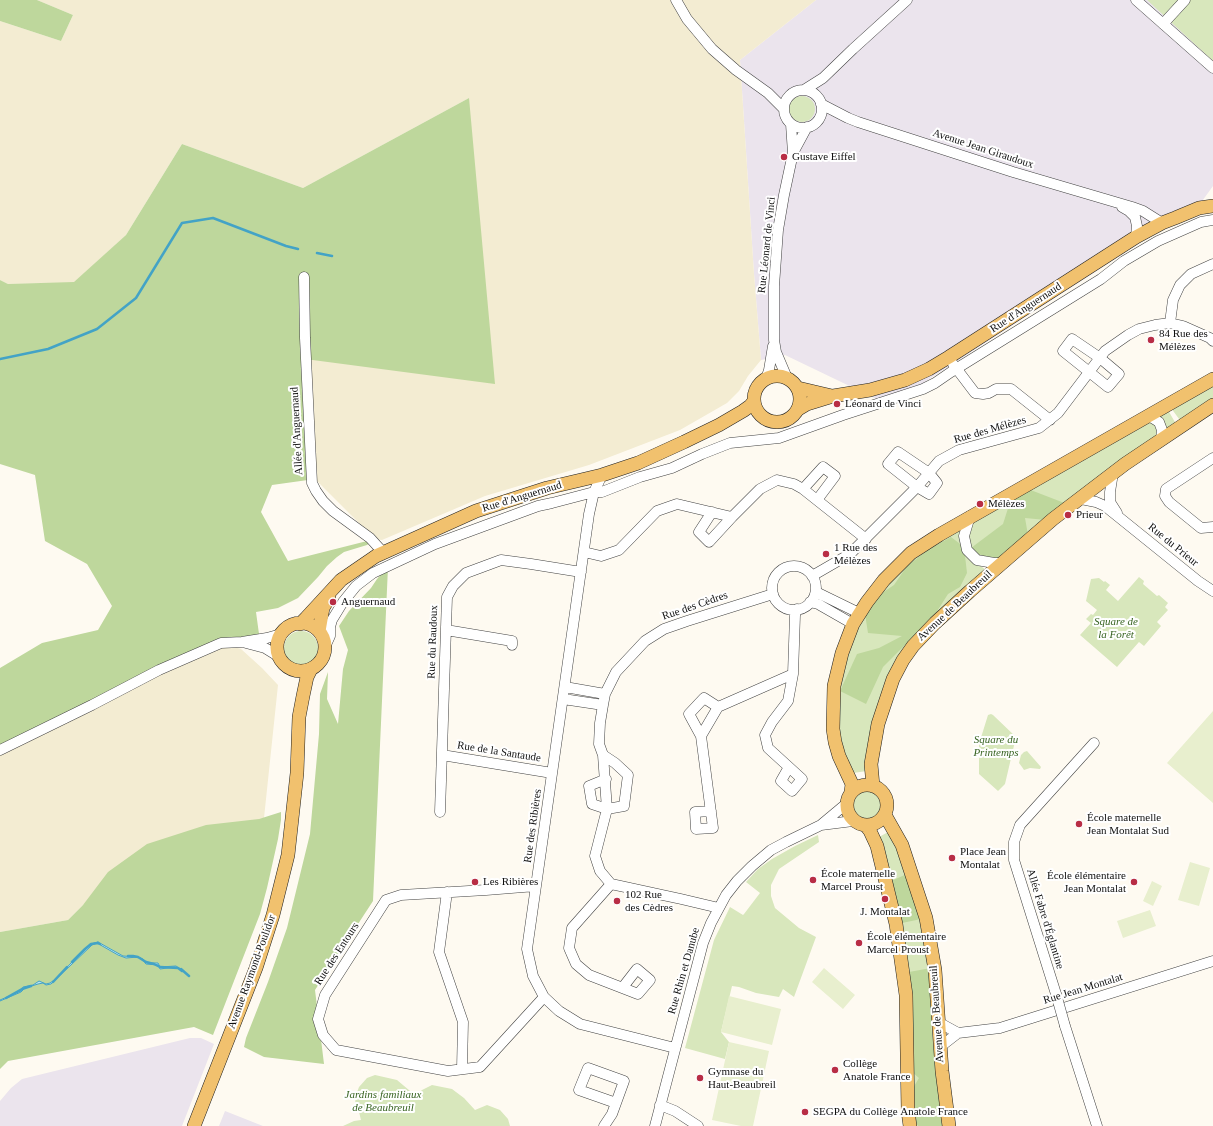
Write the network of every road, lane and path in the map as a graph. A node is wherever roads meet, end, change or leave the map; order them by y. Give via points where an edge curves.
1 (676, 0) edge
2 (907, 0) edge
3 (1136, 0) edge
4 (1186, 0) edge
5 (1163, 24) junction
6 (1213, 68) edge
7 (823, 78) junction
8 (804, 90) junction
9 (768, 93) junction
10 (791, 94) junction
11 (820, 102) junction
12 (784, 109) junction
13 (848, 118) junction
14 (816, 122) junction
15 (791, 124) junction
16 (807, 127) junction
17 (793, 153) junction
18 (1111, 201) junction
19 (1213, 206) edge
20 (1213, 220) edge
21 (1162, 223) junction
22 (1136, 237) junction
23 (1213, 264) edge
24 (304, 277) dead end
25 (1170, 323) junction
26 (774, 340) junction
27 (1213, 341) edge
28 (949, 357) junction
29 (1100, 358) junction
30 (957, 369) junction
31 (1089, 372) junction
32 (766, 378) junction
33 (787, 378) junction
34 (1213, 379) edge
35 (798, 388) junction
36 (833, 396) junction
37 (754, 401) junction
38 (1213, 405) edge
39 (797, 410) junction
40 (1149, 416) junction
41 (763, 417) junction
42 (1050, 420) junction
43 (719, 425) junction
44 (1161, 440) junction
45 (1213, 458) edge
46 (929, 473) junction
47 (1113, 473) junction
48 (602, 474) junction
49 (559, 486) junction
50 (917, 487) junction
51 (803, 488) junction
52 (594, 492) junction
53 (576, 497) junction
54 (1081, 499) junction
55 (817, 500) junction
56 (712, 512) junction
57 (589, 514) junction
58 (970, 516) junction
59 (1119, 516) junction
60 (732, 518) junction
61 (1213, 527) edge
62 (866, 539) junction
63 (584, 552) junction
64 (382, 553) junction
65 (1001, 563) junction
66 (581, 572) junction
67 (812, 576) junction
68 (1211, 587) edge
69 (335, 588) junction
70 (816, 592) junction
71 (774, 594) junction
72 (810, 602) junction
73 (797, 609) junction
74 (856, 619) junction
75 (300, 624) junction
76 (446, 630) junction
77 (318, 632) junction
78 (281, 634) junction
79 (242, 642) junction
80 (512, 645) dead end
81 (325, 647) junction
82 (278, 656) junction
83 (290, 669) junction
84 (311, 669) junction
85 (793, 674) junction
86 (565, 687) junction
87 (605, 694) junction
88 (563, 699) junction
89 (603, 705) junction
90 (718, 707) junction
91 (299, 717) junction
92 (701, 736) junction
93 (1094, 743) dead end
94 (0, 750) edge
95 (442, 755) junction
96 (603, 755) junction
97 (790, 767) dead end
98 (552, 773) junction
99 (606, 779) junction
100 (873, 786) junction
101 (851, 792) junction
102 (846, 804) junction
103 (607, 809) junction
104 (711, 811) dead end
105 (440, 812) dead end
106 (885, 815) junction
107 (853, 821) junction
108 (821, 825) junction
109 (866, 826) junction
110 (611, 884) junction
111 (536, 886) junction
112 (447, 892) junction
113 (719, 908) junction
114 (1213, 961) edge
115 (623, 987) dead end
116 (544, 997) junction
117 (938, 1022) junction
118 (958, 1033) junction
119 (940, 1047) junction
120 (675, 1048) junction
121 (462, 1069) junction
122 (616, 1103) dead end
123 (660, 1105) junction
124 (194, 1126) edge
125 (604, 1126) edge
126 (655, 1126) edge
127 (698, 1126) edge
128 (910, 1126) edge
129 (949, 1126) edge
130 (1097, 1126) edge

1 - 9 street via 687,19 712,50
2 - 7 street
3 - 5 street
4 - 5 street
5 - 6 street
7 - 8 street
7 - 11 street
8 - 10 street
8 - 11 street via 812,92
9 - 10 street
9 - 12 street
10 - 12 street via 784,103
11 - 13 street, Avenue Jean Giraudoux
11 - 14 street via 821,113
12 - 15 street
13 - 14 street, Avenue Jean Giraudoux via 831,118
13 - 18 street, Avenue Jean Giraudoux
14 - 16 street
15 - 16 street via 796,127
15 - 17 street, Rue Léonard de Vinci
16 - 17 street, Rue Léonard de Vinci
17 - 26 street, Rue Léonard de Vinci via 778,236 774,286
18 - 21 street, Avenue Jean Giraudoux via 1143,211
18 - 22 street, Avenue Jean Giraudoux via 1135,217
19 - 21 main road, Rue d'Anguernaud via 1200,208
20 - 30 street via 1201,222 1158,241
21 - 22 main road, Rue d'Anguernaud
22 - 28 main road, Rue d'Anguernaud
23 - 25 street via 1191,274 1180,285 1173,300
24 - 64 street, Allée d'Anguernaud via 312,483 316,492 333,511 370,538
25 - 27 street, Rue des Mélèzes via 1183,326
25 - 29 street, Rue des Mélèzes via 1139,329 1105,351
26 - 32 street, Rue Léonard de Vinci
26 - 33 street, Rue Léonard de Vinci
28 - 30 street
28 - 36 main road, Rue d'Anguernaud via 905,380 870,390
29 - 31 street, Rue des Mélèzes
29 - 31 street via 1119,374 1108,386
29 - 31 street via 1072,338 1063,350
30 - 42 street via 976,393 1011,389
30 - 52 street via 923,389 840,415 779,438 730,443 672,468 602,492
31 - 42 street, Rue des Mélèzes
32 - 33 main road via 776,375
32 - 37 main road via 757,386
33 - 35 main road, Rue d'Anguernaud
34 - 40 main road
35 - 36 main road, Rue d'Anguernaud
35 - 39 main road via 800,400
36 - 39 main road, Rue d'Anguernaud
37 - 41 main road via 755,407
37 - 43 main road, Rue d'Anguernaud via 743,411
38 - 44 main road, Avenue de Beaubreuil
39 - 41 main road, Rue d'Anguernaud via 783,421 769,421
40 - 44 street via 1159,422 1162,430
40 - 58 main road
41 - 43 main road, Rue d'Anguernaud
42 - 46 street, Rue des Mélèzes via 1039,428 959,450 939,461
43 - 48 main road, Rue d'Anguernaud via 638,463
44 - 47 main road, Avenue de Beaubreuil
45 - 61 street via 1166,489 1165,496 1201,528
46 - 50 street, Rue des Mélèzes
46 - 50 street via 898,452 888,464
47 - 54 main road, Avenue de Beaubreuil
47 - 59 street, Rue du Prieur via 1110,502
48 - 49 main road, Rue d'Anguernaud
48 - 52 street, Rue des Ribières
49 - 53 street
49 - 64 main road, Rue d'Anguernaud via 476,511
50 - 62 street, Rue des Mélèzes
51 - 55 street
51 - 55 street via 823,467 835,476
51 - 60 street via 777,480 760,489
52 - 53 street
52 - 57 street, Rue des Ribières
53 - 57 street
53 - 81 street via 538,506 434,544 374,573 356,586 343,602 332,620 330,636
54 - 59 street, Rue du Prieur via 1105,506
54 - 65 main road, Avenue de Beaubreuil
55 - 62 street
56 - 60 street
56 - 60 street via 699,532 709,542
56 - 63 street via 678,504 657,512 619,550 601,556
57 - 63 street, Rue des Ribières
58 - 65 street, Avenue de Beaubreuil via 964,536 967,550 977,560
58 - 74 main road via 911,553 884,580
59 - 68 street, Rue du Prieur via 1198,581
62 - 67 street, Rue des Mélèzes via 850,554
63 - 66 street, Rue des Ribières
64 - 69 main road, Rue d'Anguernaud via 341,580
65 - 100 main road, Avenue de Beaubreuil via 926,632 897,670 878,724 871,764
66 - 76 street, Rue du Raudoux via 501,560 466,573 453,586 447,597
66 - 86 street, Rue des Ribières
67 - 70 street
67 - 71 street via 802,567 788,567 777,574 774,580
69 - 75 main road, Rue d'Anguernaud
69 - 77 main road, Rue d'Anguernaud via 323,608
70 - 72 street
70 - 74 street
71 - 73 street via 782,606
71 - 87 street, Rue des Cèdres via 664,629 645,641 616,672
72 - 73 street
72 - 74 street
73 - 85 street
74 - 101 main road via 842,653 834,686 835,742 852,784
75 - 77 main road via 310,625
75 - 78 main road via 289,627
76 - 80 street via 512,641
76 - 95 street, Rue du Raudoux
77 - 81 main road
78 - 79 street
78 - 82 main road via 277,644
79 - 82 street via 260,646
79 - 94 street via 221,643 160,670
81 - 84 main road via 321,660
82 - 83 main road
83 - 84 main road
83 - 91 main road, Avenue Raymond-Poulidor via 296,684
84 - 91 main road, Avenue Raymond-Poulidor via 302,696
85 - 90 street
85 - 97 street via 788,701 765,734 768,748
86 - 87 street
86 - 88 street, Rue des Ribières
87 - 89 street, Rue des Cèdres
88 - 89 street
88 - 98 street, Rue des Ribières
89 - 96 street, Rue des Cèdres via 599,744
90 - 92 street
90 - 92 street via 704,698 689,714
91 - 124 main road, Avenue Raymond-Poulidor via 297,773 288,854 273,915 256,968
92 - 104 street
93 - 130 street, Allée Fabre d'Églantine, bridge via 1020,825 1014,842 1014,860
95 - 98 street, Rue de la Santaude
95 - 105 street, Rue du Raudoux
96 - 99 street, Rue des Cèdres
96 - 103 street via 628,775 624,806
98 - 111 street, Rue des Ribières
99 - 103 street, Rue des Cèdres
99 - 103 street via 589,786 592,804
100 - 101 main road via 861,785
100 - 106 main road, Avenue de Beaubreuil via 883,793 886,799
101 - 102 main road
102 - 107 main road via 846,810
102 - 108 street, Rue Rhin et Danube
103 - 110 street, Rue des Cèdres via 595,856 600,871
106 - 109 main road via 877,823
106 - 117 main road, Avenue de Beaubreuil via 902,845 926,918 935,970
107 - 108 street, Rue Rhin et Danube
107 - 109 main road
108 - 113 street, Rue Rhin et Danube via 764,856 737,881
109 - 128 main road via 877,846 897,932 906,995
110 - 113 street
110 - 115 street via 572,928 569,948 576,964 590,975
111 - 112 street, Rue des Entours
111 - 116 street, Rue des Ribières via 528,949 533,976
112 - 121 street via 439,952 463,1022
112 - 121 street, Rue des Entours via 401,895 386,900 324,995 318,1019 323,1035 336,1050 448,1071
113 - 120 street, Rue Rhin et Danube via 703,943
114 - 118 street, Rue Jean Montalat via 1000,1028
116 - 120 street, Rue des Ribières via 559,1011 580,1024
116 - 121 street, Rue des Entours via 480,1067
117 - 118 street
117 - 119 main road, Avenue de Beaubreuil
118 - 119 street
119 - 129 main road, Avenue de Beaubreuil
120 - 123 street, Rue Rhin et Danube
122 - 125 street
123 - 126 street, Rue Rhin et Danube
123 - 127 street via 675,1111

